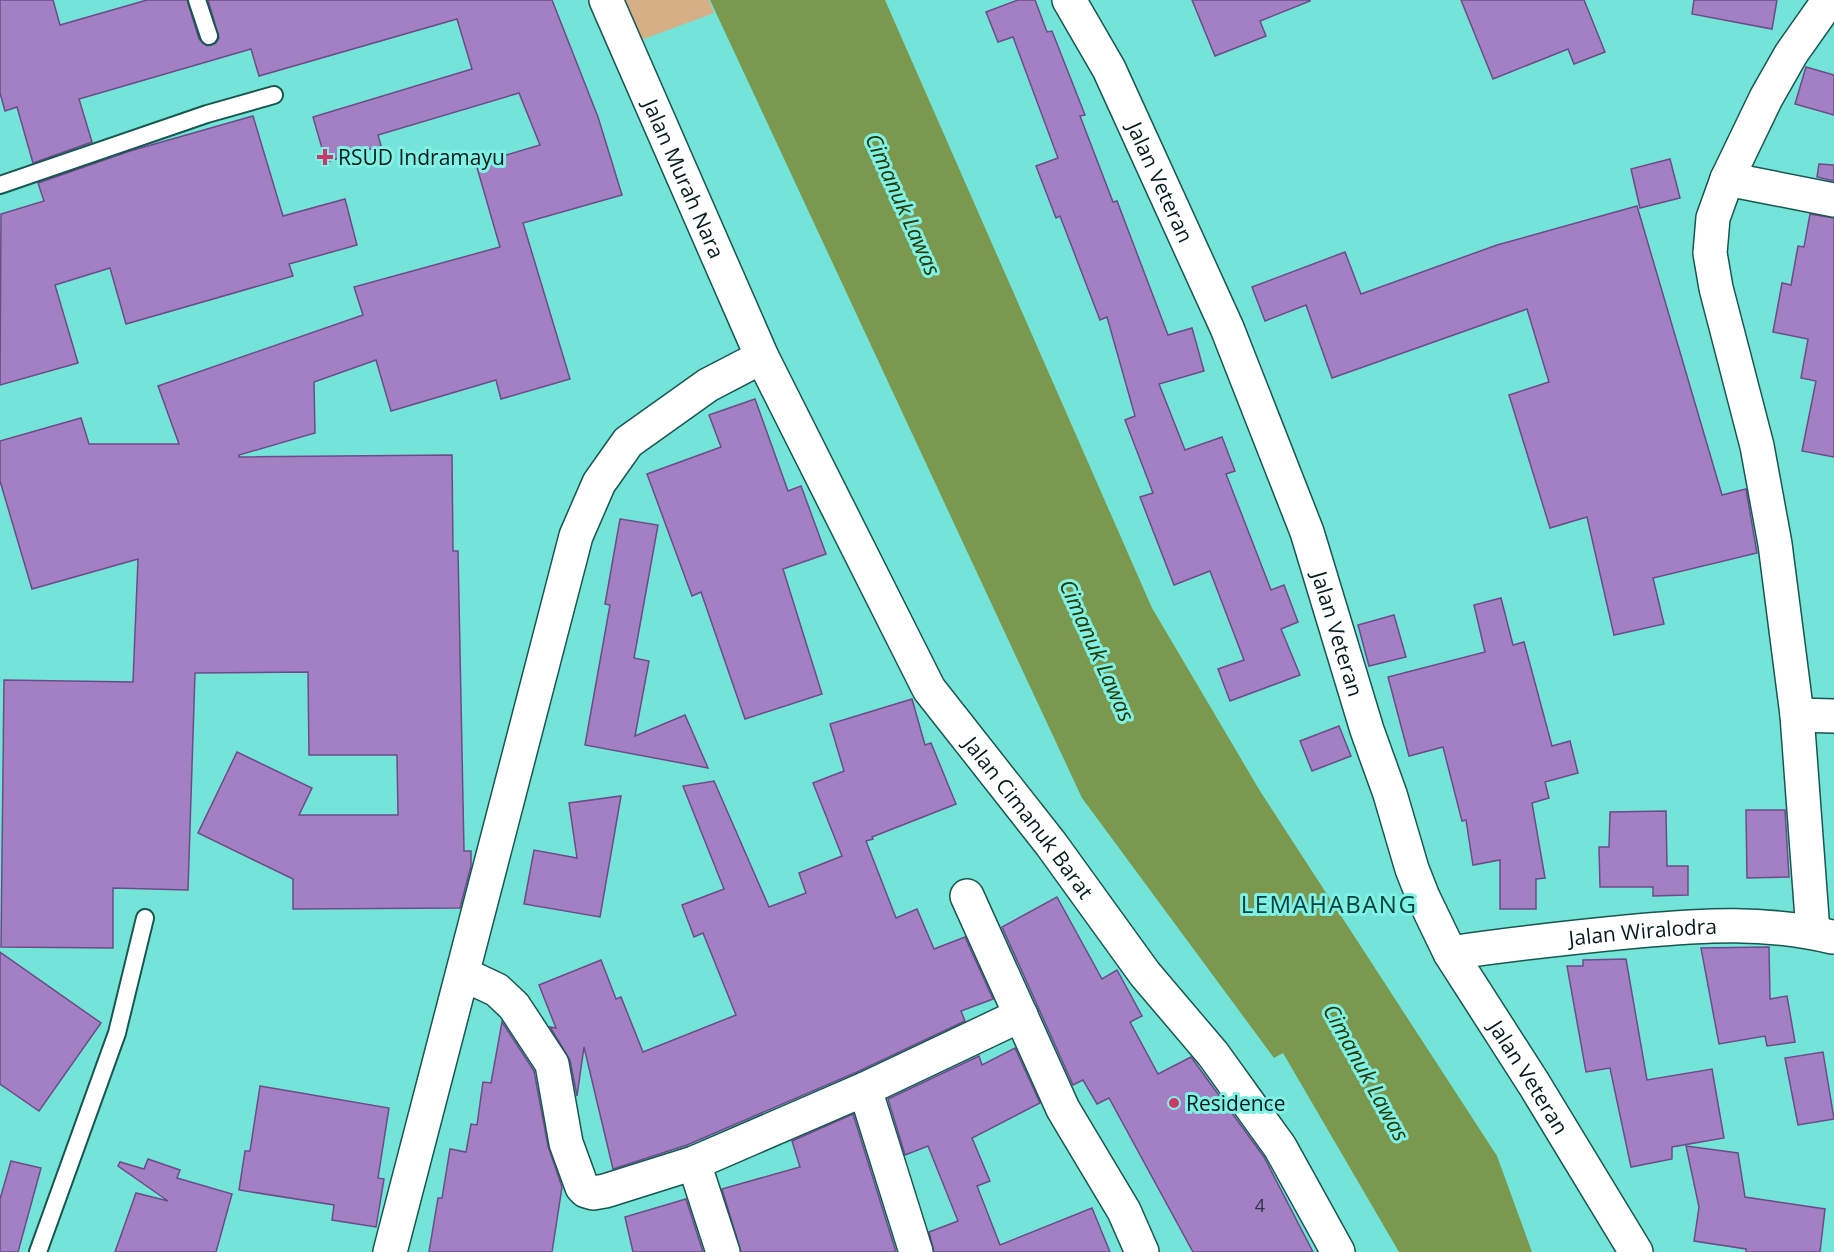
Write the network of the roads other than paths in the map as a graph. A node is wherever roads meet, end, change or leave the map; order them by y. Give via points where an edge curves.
1 (197, 0) edge
2 (606, 0) edge
3 (1069, 0) edge
4 (1829, 6) edge
5 (209, 36) dead end
6 (274, 95) dead end
7 (1727, 178) junction
8 (0, 185) edge
9 (1834, 200) edge
10 (762, 357) junction
11 (1797, 715) junction
12 (1834, 716) edge
13 (967, 896) dead end
14 (145, 918) dead end
15 (1824, 935) edge
16 (1450, 953) junction
17 (463, 974) junction
18 (1021, 1015) junction
19 (866, 1089) junction
20 (694, 1163) junction
21 (38, 1252) edge
22 (390, 1252) edge
23 (723, 1252) edge
24 (916, 1252) edge
25 (1142, 1252) edge
26 (1338, 1252) edge
27 (1636, 1252) edge

1 - 5 lane
2 - 10 street, Jalan Murah Nara
3 - 16 street, Jalan Veteran via 1109,69 1227,328 1307,532 1412,869
4 - 7 street via 1791,54
6 - 8 lane
7 - 9 street
7 - 11 street via 1713,218 1710,253 1757,446 1775,544
10 - 17 street via 708,385 628,442 599,483 576,536
10 - 26 street, Jalan Cimanuk Barat via 929,689 1051,844 1145,974 1213,1054 1280,1147
11 - 12 street
11 - 15 street
13 - 18 street
14 - 21 lane via 117,1033
15 - 16 street, Jalan Wiralodra via 1763,925 1699,926 1554,938
16 - 27 street, Jalan Veteran
17 - 20 street via 497,990 514,1006 552,1064 566,1143 586,1191 605,1191
17 - 22 street
18 - 19 street
18 - 25 street via 1063,1109 1124,1211
19 - 20 street
19 - 24 street
20 - 23 street

